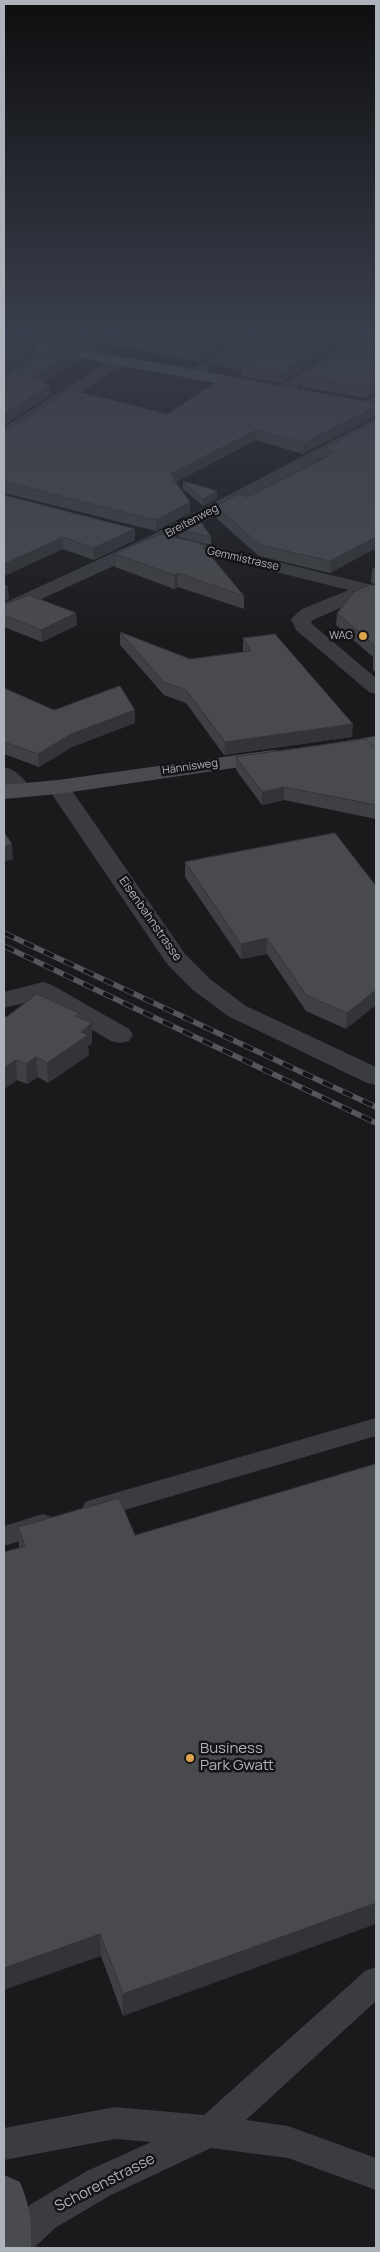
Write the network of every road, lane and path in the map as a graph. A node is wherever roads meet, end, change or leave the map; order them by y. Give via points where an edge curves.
1 (355, 434) edge
2 (129, 531) edge
3 (158, 539) junction
4 (372, 590) edge
5 (4, 610) edge
6 (376, 688) edge
7 (376, 742) edge
8 (4, 773) edge
9 (58, 787) junction
10 (13, 791) edge
11 (4, 1000) edge
12 (120, 1035) dead end
13 (376, 1077) edge
14 (376, 1427) edge
15 (4, 1536) edge
16 (376, 1980) edge
17 (210, 2132) junction
18 (4, 2144) edge
19 (376, 2174) edge
20 (4, 2198) edge
21 (9, 2248) edge

1 - 3 street, Breitenweg
2 - 3 street, Gemmistrasse
3 - 4 street, Gemmistrasse
3 - 5 street, Breitenweg
4 - 6 street, Gemmistrasse via 309,613 301,619 303,626
7 - 9 street, Hännisweg
8 - 10 street
9 - 10 street, Hännisweg
9 - 13 street, Eisenbahnstrasse via 176,959 202,985 237,1011
11 - 12 street via 43,990
14 - 15 lane
16 - 17 lane
17 - 18 lane via 115,2123
17 - 19 lane via 288,2142
17 - 21 lane, Schorenstrasse via 99,2183 43,2216
20 - 21 street via 9,2217

